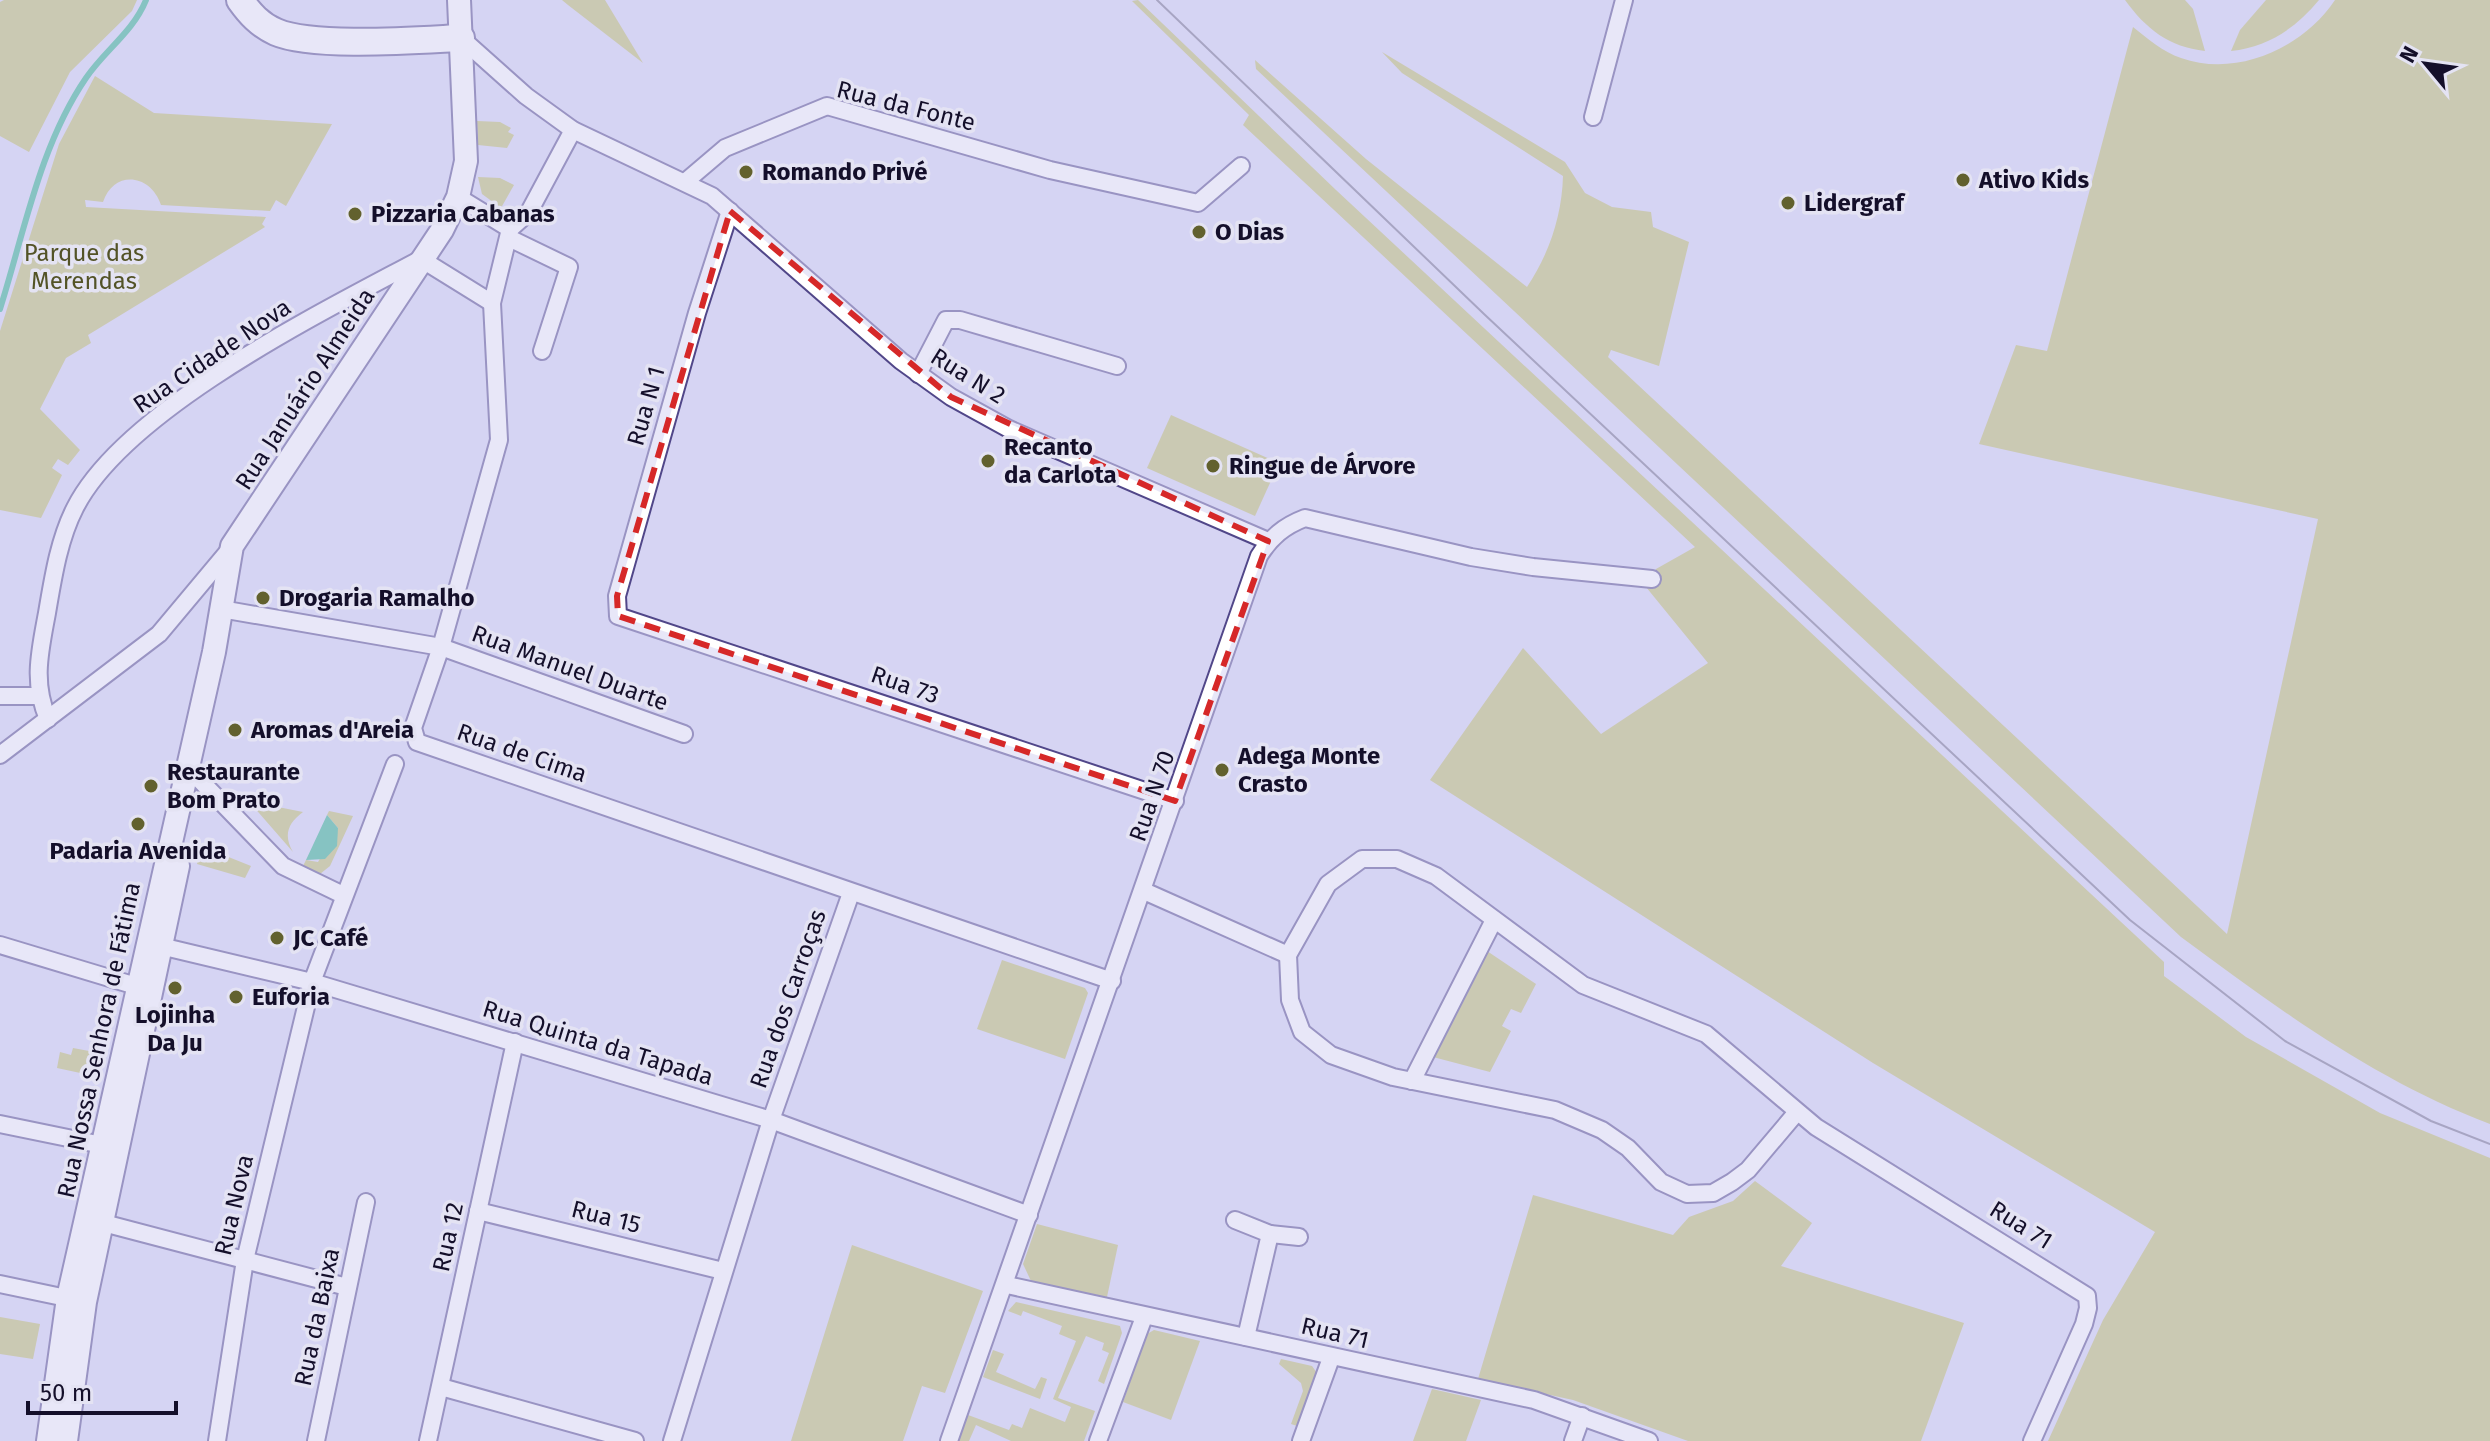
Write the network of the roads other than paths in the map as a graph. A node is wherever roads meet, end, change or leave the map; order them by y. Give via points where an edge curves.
1 (240, 0) edge
2 (459, 0) edge
3 (1624, 0) edge
4 (461, 38) junction
5 (1593, 117) dead end
6 (573, 130) junction
7 (1241, 166) dead end
8 (685, 182) junction
9 (458, 197) junction
10 (730, 211) junction
11 (510, 233) junction
12 (421, 259) junction
13 (492, 303) junction
14 (542, 351) dead end
15 (1117, 366) dead end
16 (918, 374) junction
17 (1268, 541) junction
18 (232, 546) junction
19 (1652, 579) dead end
20 (221, 609) junction
21 (618, 616) joint
22 (441, 647) junction
23 (214, 652) junction
24 (0, 696) edge
25 (38, 696) junction
26 (48, 719) junction
27 (684, 734) dead end
28 (0, 755) edge
29 (395, 764) dead end
30 (195, 775) junction
31 (1175, 801) junction
32 (1144, 891) junction
33 (851, 893) junction
34 (343, 895) junction
35 (1494, 920) junction
36 (154, 944) junction
37 (0, 945) edge
38 (1288, 955) junction
39 (1112, 981) junction
40 (312, 982) junction
41 (136, 986) junction
42 (515, 1042) junction
43 (1412, 1081) junction
44 (1797, 1112) junction
45 (771, 1120) junction
46 (0, 1124) edge
47 (102, 1145) junction
48 (366, 1202) dead end
49 (478, 1211) junction
50 (1029, 1215) junction
51 (1235, 1220) dead end
52 (94, 1221) junction
53 (1270, 1234) junction
54 (1299, 1237) dead end
55 (245, 1260) junction
56 (723, 1271) junction
57 (0, 1284) edge
58 (1007, 1285) junction
59 (347, 1287) junction
60 (77, 1300) junction
61 (1144, 1317) junction
62 (1246, 1337) junction
63 (1331, 1358) junction
64 (441, 1387) junction
65 (1582, 1416) junction
66 (48, 1441) edge
67 (66, 1441) edge
68 (217, 1441) edge
69 (316, 1441) edge
70 (428, 1441) edge
71 (635, 1441) edge
72 (672, 1441) edge
73 (949, 1441) edge
74 (1098, 1441) edge
75 (1301, 1441) edge
76 (1573, 1441) edge
77 (1649, 1441) edge
78 (2032, 1441) edge

1 - 4 main road via 262,26 279,34 360,41
2 - 4 street, Rua Januário Almeida
3 - 5 street
4 - 6 street
4 - 9 street, Rua Januário Almeida via 467,132
6 - 8 street
6 - 11 street, Rua de Cima via 529,212
7 - 8 street, Rua da Fonte via 1198,203 1050,170 827,106 725,148
8 - 10 street, Rua N 2
9 - 11 street
9 - 12 street, Rua Januário Almeida
10 - 16 street, Rua N 2
10 - 21 street, Rua N 1 via 617,596
11 - 13 street, Rua de Cima
11 - 14 street via 569,267
12 - 13 street
12 - 18 street, Rua Januário Almeida
12 - 25 street, Rua Cidade Nova via 320,312 193,393 133,437 103,467 75,508 53,574 36,673
13 - 22 street, Rua de Cima via 499,440
15 - 16 street via 946,320
16 - 17 street, Rua N 2 via 1009,429
17 - 19 street via 1290,524 1316,519 1471,557
17 - 31 street, Rua N 70
18 - 20 street, Rua Nossa Senhora de Fátima
18 - 26 street via 159,634
20 - 22 street, Rua Manuel Duarte
20 - 23 street, Rua Nossa Senhora de Fátima
21 - 31 street, Rua 73
22 - 27 street, Rua Manuel Duarte
22 - 33 street, Rua de Cima via 413,728 417,742
23 - 30 street, Rua Nossa Senhora de Fátima
23 - 36 street, Rua Nossa Senhora de Fátima
24 - 25 street
25 - 26 street, Rua Cidade Nova
26 - 28 street
29 - 34 street, Rua Nova
30 - 34 street via 283,866
30 - 36 street, Rua Nossa Senhora de Fátima
31 - 32 street, Rua N 70
32 - 38 street
32 - 39 street, Rua N 70
33 - 39 street, Rua de Cima
33 - 45 street, Rua dos Carroças
34 - 40 street, Rua Nova
35 - 38 street, Rua 71 via 1436,876 1379,856 1362,859 1328,884
35 - 43 street
35 - 44 street, Rua 71 via 1583,985 1706,1034
36 - 40 street, Rua Quinta da Tapada
36 - 41 street, Rua Nossa Senhora de Fátima
36 - 52 street, Rua Nossa Senhora de Fátima
37 - 41 street
38 - 43 street via 1290,1000 1302,1032 1314,1045 1360,1067
39 - 50 street, Rua N 70
40 - 42 street, Rua Quinta da Tapada
40 - 55 street, Rua Nova
41 - 47 street, Rua Nossa Senhora de Fátima
42 - 45 street, Rua Quinta da Tapada
42 - 49 street, Rua 12
43 - 44 street via 1536,1104 1578,1119 1628,1148 1661,1182 1687,1194 1713,1193 1732,1182
44 - 78 street, Rua 71 via 2087,1296 2084,1324
45 - 50 street, Rua Quinta da Tapada
45 - 56 street
46 - 47 street
47 - 52 street, Rua Nossa Senhora de Fátima
48 - 59 street, Rua da Baixa
49 - 56 street, Rua 15
49 - 64 street, Rua 12
50 - 58 street, Rua N 70
51 - 53 street
52 - 55 street
52 - 60 street, Rua Nossa Senhora de Fátima
53 - 54 street
53 - 62 street
55 - 59 street
55 - 68 street, Rua Nova
56 - 72 street
57 - 60 street
58 - 61 street, Rua 71
58 - 73 street, Rua N 70
59 - 69 street, Rua da Baixa
60 - 66 street, Rua Nossa Senhora de Fátima
60 - 67 street, Rua Nossa Senhora de Fátima
61 - 62 street, Rua 71
61 - 74 street
62 - 63 street, Rua 71
63 - 65 street, Rua 71 via 1534,1400
63 - 75 street
64 - 70 street, Rua 12
64 - 71 street
65 - 76 street
65 - 77 street, Rua 71

